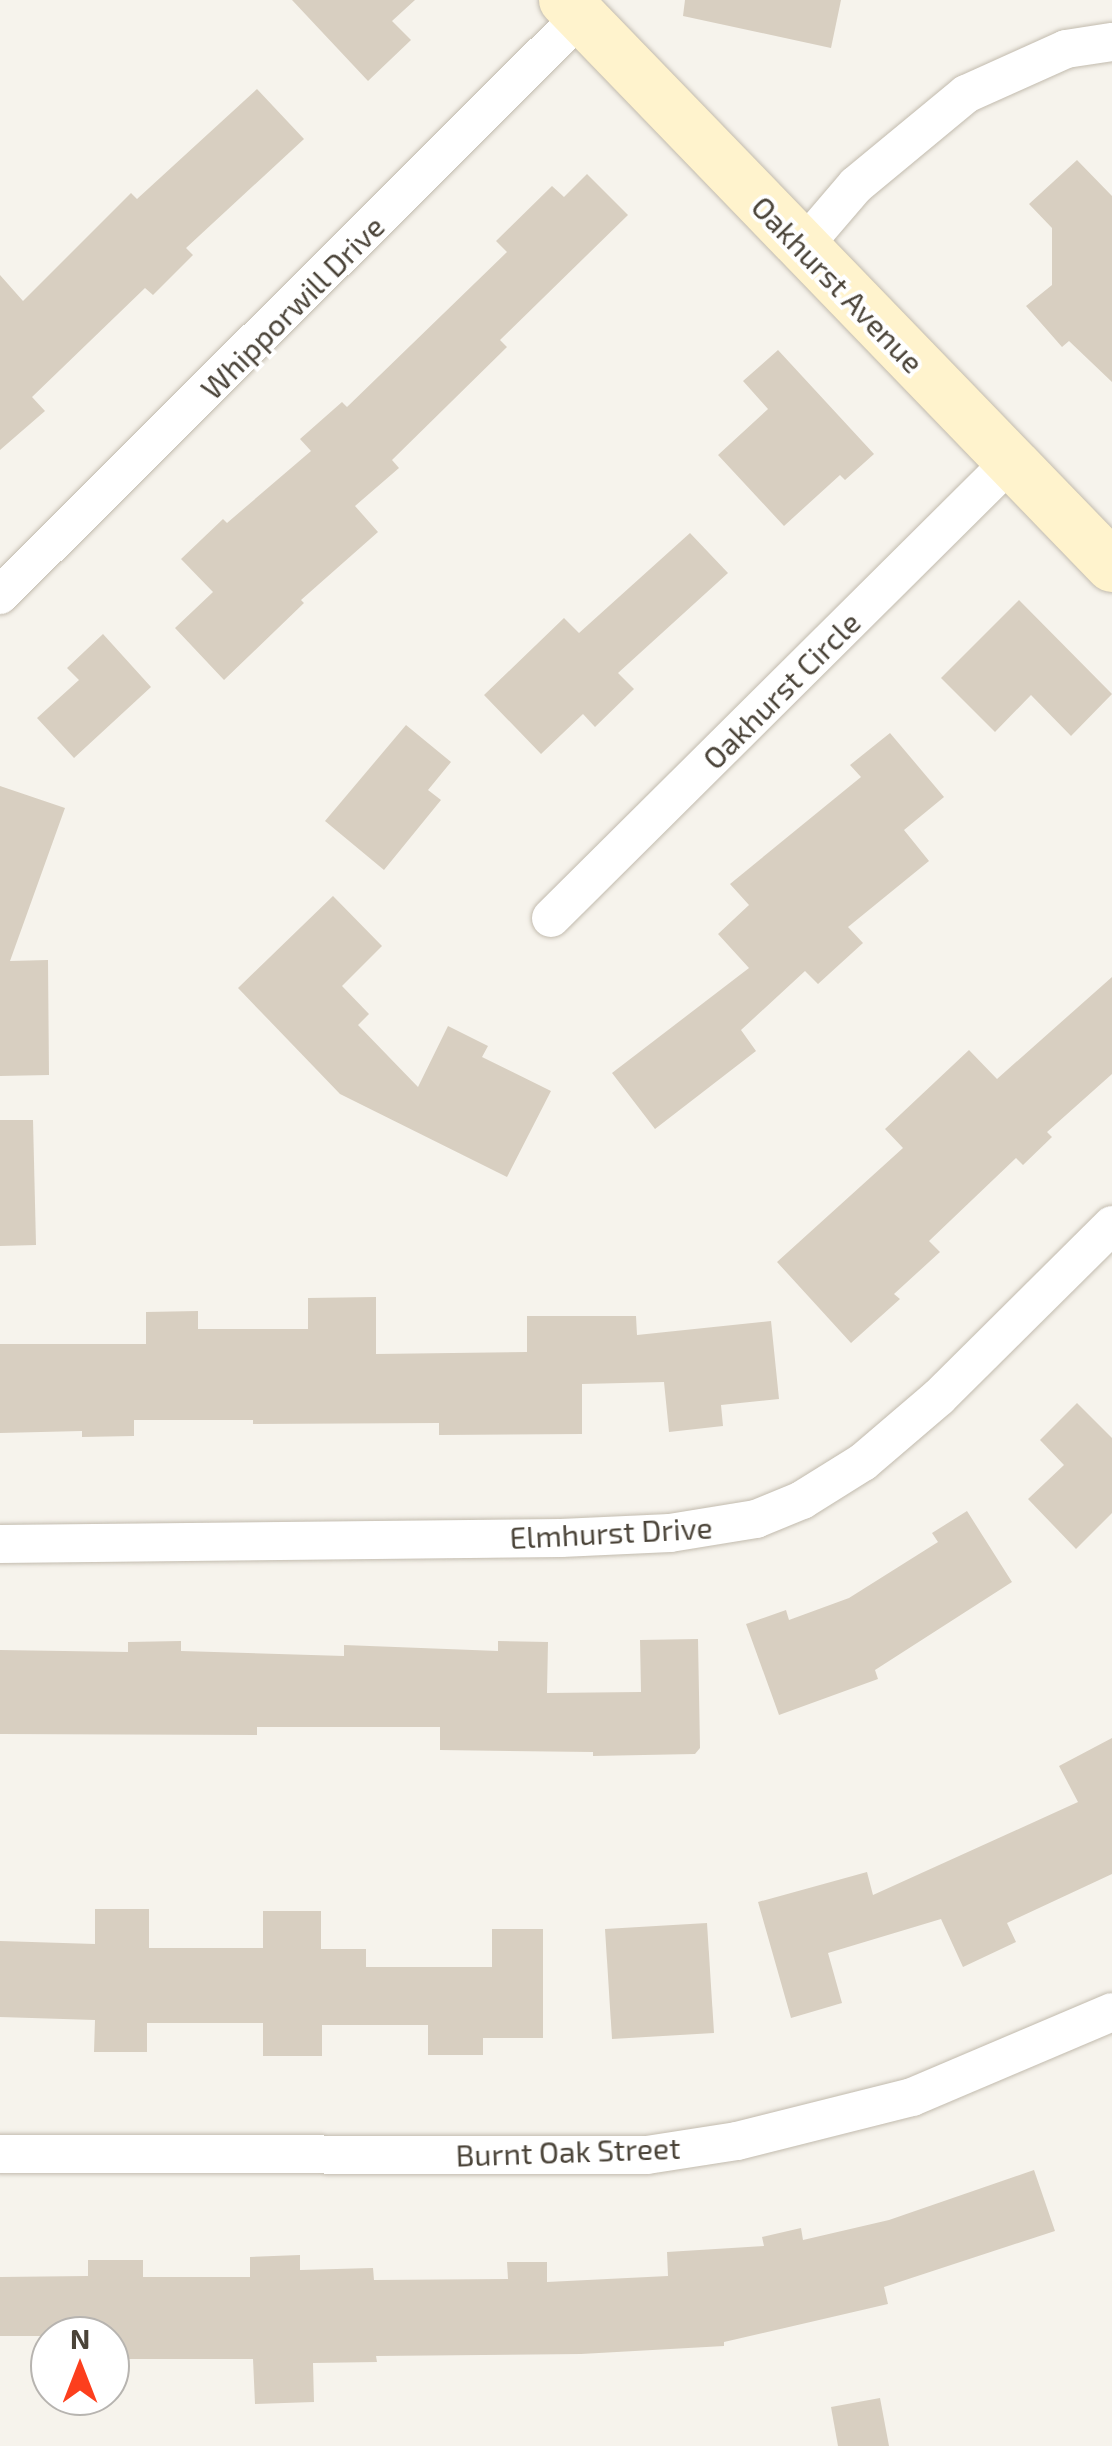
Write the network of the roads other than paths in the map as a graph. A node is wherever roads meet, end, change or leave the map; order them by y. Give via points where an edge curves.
1 (573, 8) edge
2 (1112, 42) edge
3 (802, 248) junction
4 (1010, 462) junction
5 (1112, 566) edge
6 (0, 595) edge
7 (551, 918) dead end
8 (1112, 1225) edge
9 (0, 1544) edge
10 (1112, 2012) edge
11 (0, 2154) edge

1 - 3 street, Oakhurst Avenue
1 - 6 street, Whipporwill Drive
2 - 3 street via 1066,49 966,94 856,185
3 - 4 street, Oakhurst Avenue
4 - 5 street, Oakhurst Avenue
4 - 7 street, Oakhurst Circle
8 - 9 street, Elmhurst Drive via 940,1397 863,1462 756,1520 670,1533 561,1538
10 - 11 street, Burnt Oak Street via 912,2097 736,2141 646,2155

